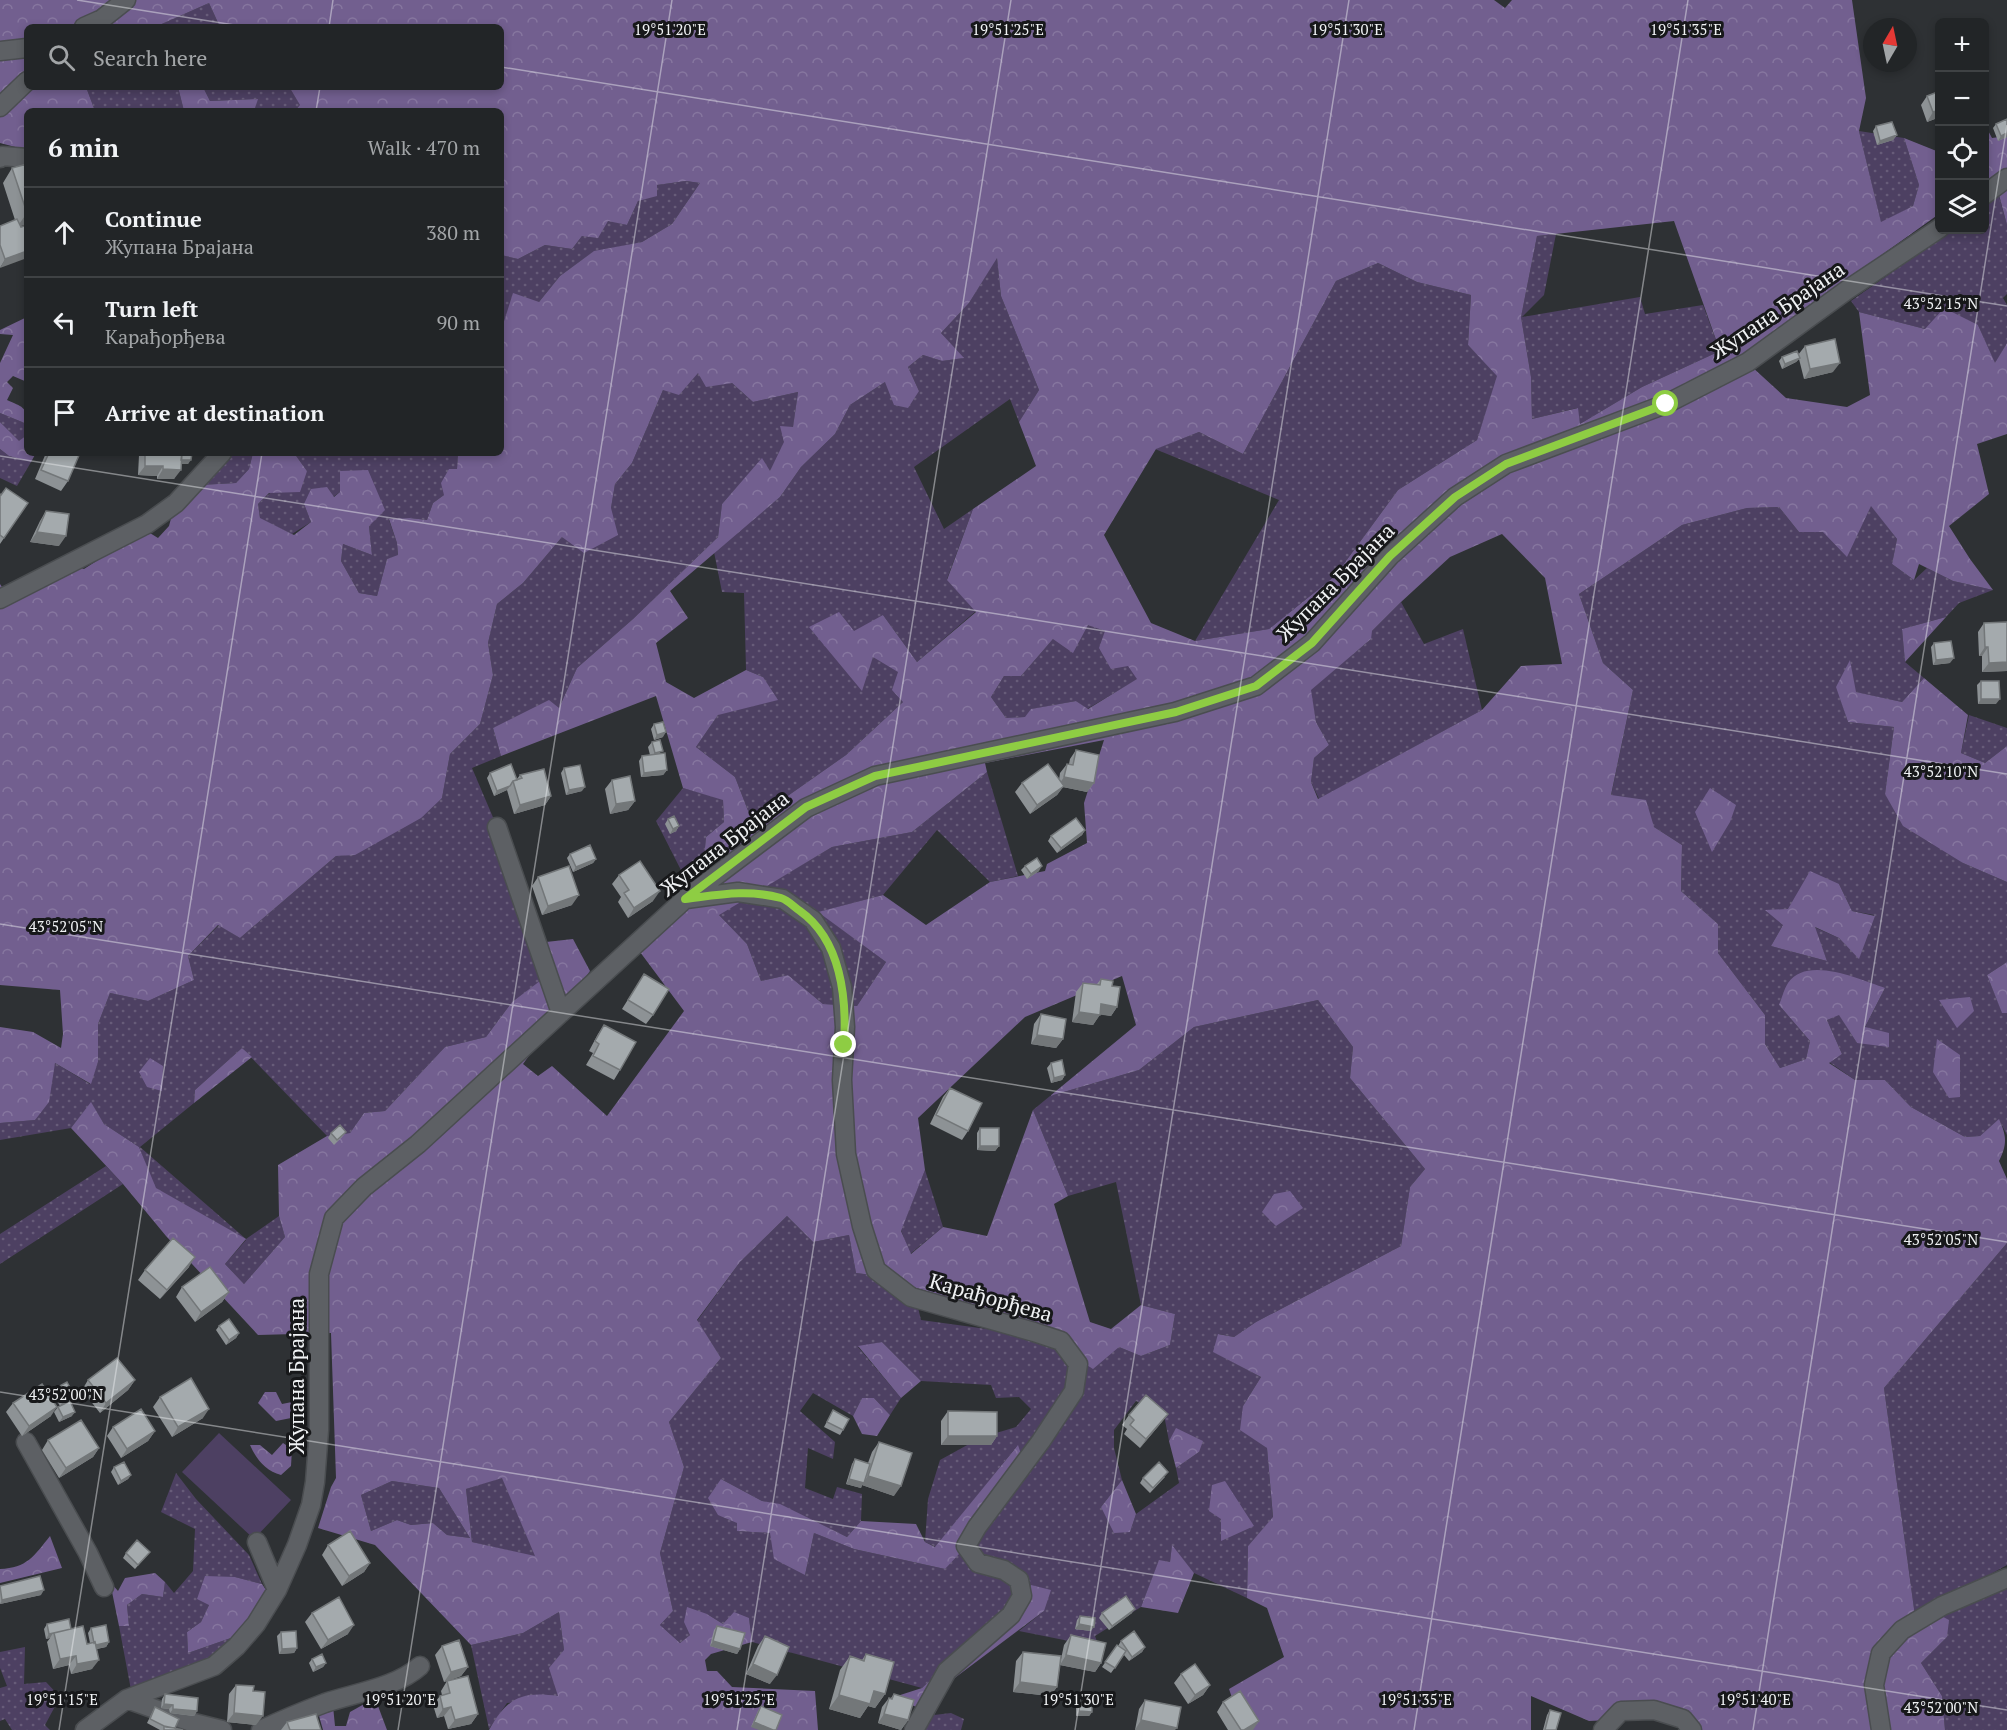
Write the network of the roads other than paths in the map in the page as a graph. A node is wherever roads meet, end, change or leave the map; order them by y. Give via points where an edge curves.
1 (126, 0) edge
2 (97, 23) edge
3 (24, 48) edge
4 (0, 51) edge
5 (24, 84) edge
6 (0, 106) edge
7 (0, 158) edge
8 (24, 158) edge
9 (2007, 178) edge
10 (1989, 191) edge
11 (1935, 231) edge
12 (219, 456) edge
13 (0, 599) edge
14 (497, 827) dead end
15 (685, 899) junction
16 (561, 1013) junction
17 (26, 1442) dead end
18 (257, 1542) dead end
19 (2007, 1578) edge
20 (104, 1587) dead end
21 (277, 1590) junction
22 (420, 1666) dead end
23 (127, 1700) junction
24 (84, 1730) edge
25 (222, 1730) edge
26 (261, 1730) edge
27 (914, 1730) edge
28 (1603, 1730) edge
29 (1692, 1730) edge
30 (1881, 1730) edge

1 - 2 street
3 - 4 street
5 - 6 street
7 - 8 street
9 - 10 street
11 - 15 street, Жупана Брајана via 1748,362 1666,404 1506,464 1455,497 1390,556 1312,643 1256,686 1176,712 875,776 806,807
12 - 13 street via 176,503 147,524
14 - 16 street
15 - 16 street, Жупана Брајана
15 - 27 street, Карађорђева via 738,892 783,899 813,920 831,948 842,987 845,1027 842,1080 846,1154 876,1270 911,1297 1061,1341 1078,1364 1074,1391 966,1546 978,1563 1004,1570 1019,1580 1022,1596 1011,1615 947,1671
16 - 21 street, Жупана Брајана via 334,1218 319,1274 315,1482 301,1535
17 - 20 street
18 - 21 street
19 - 30 street via 1942,1606 1902,1630 1881,1653 1874,1685
21 - 23 street, Жупана Брајана via 256,1624 214,1666
22 - 26 street via 394,1682 325,1703
23 - 24 street, Жупана Брајана
23 - 25 street
28 - 29 street via 1621,1710 1654,1710 1683,1719

